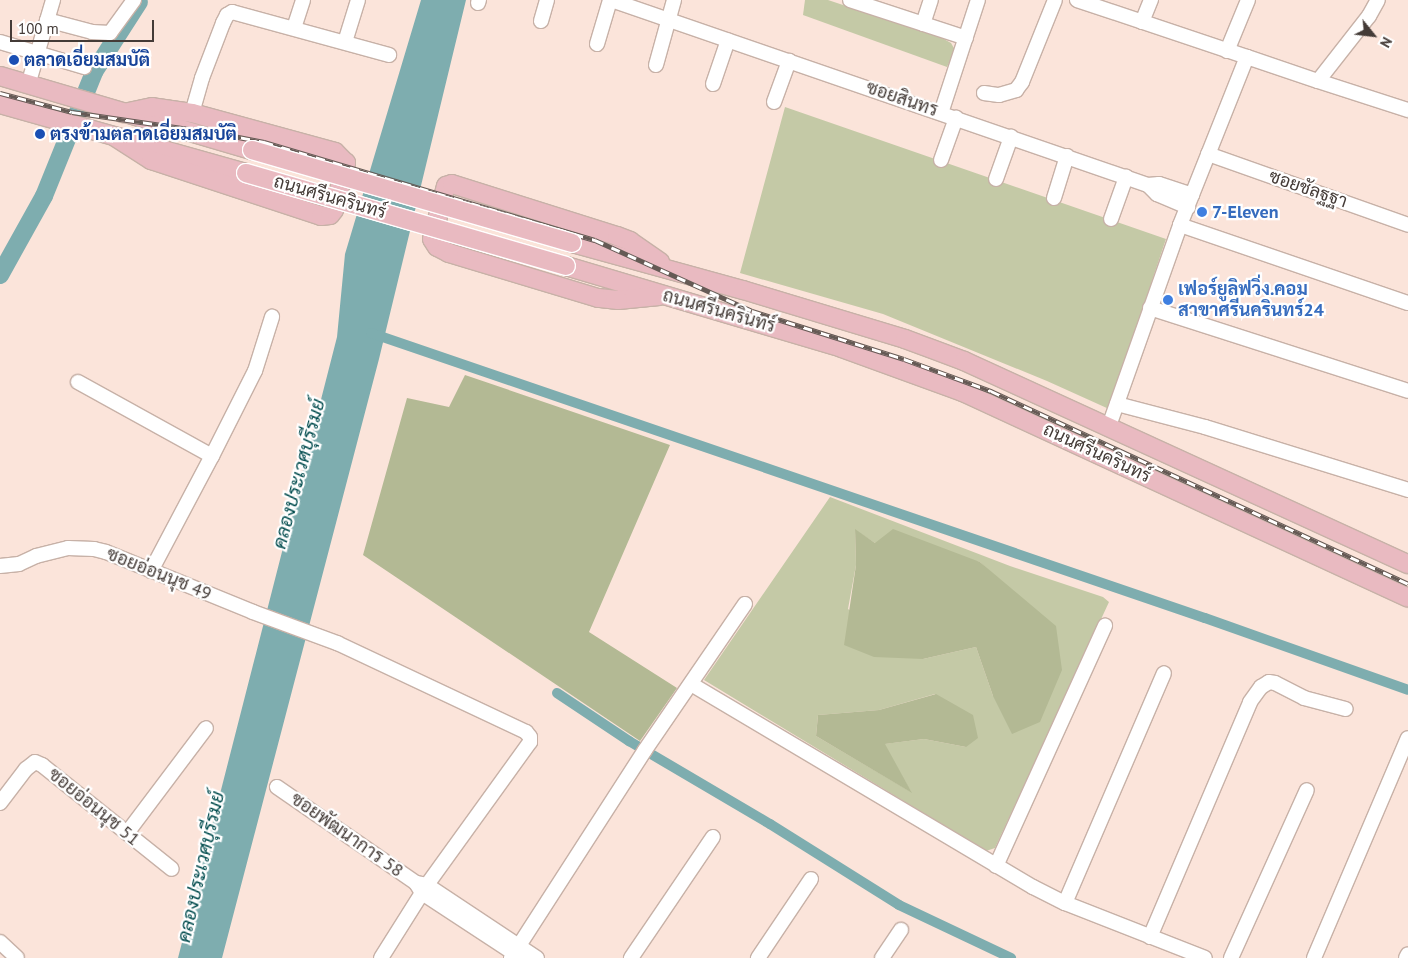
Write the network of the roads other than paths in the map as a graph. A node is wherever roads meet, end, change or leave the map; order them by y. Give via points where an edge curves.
1 (53, 0) edge
2 (134, 0) edge
3 (303, 0) edge
4 (358, 0) edge
5 (547, 0) edge
6 (610, 0) edge
7 (674, 0) edge
8 (850, 0) edge
9 (931, 0) edge
10 (978, 0) edge
11 (1055, 0) edge
12 (1076, 0) edge
13 (1151, 0) edge
14 (1248, 0) edge
15 (1378, 0) edge
16 (866, 2) edge
17 (47, 20) junction
18 (668, 20) junction
19 (540, 22) dead end
20 (1142, 22) junction
21 (923, 24) junction
22 (294, 28) junction
23 (966, 38) junction
24 (728, 40) junction
25 (0, 42) edge
26 (345, 42) junction
27 (597, 44) dead end
28 (1226, 50) junction
29 (38, 53) junction
30 (389, 55) dead end
31 (1247, 58) junction
32 (788, 61) junction
33 (656, 65) dead end
34 (84, 67) dead end
35 (0, 76) edge
36 (1318, 81) junction
37 (713, 84) dead end
38 (28, 85) junction
39 (984, 93) dead end
40 (774, 102) dead end
41 (0, 104) edge
42 (1408, 110) edge
43 (123, 113) junction
44 (192, 113) junction
45 (941, 113) junction
46 (956, 118) junction
47 (115, 137) junction
48 (1011, 137) junction
49 (1208, 154) junction
50 (1067, 156) junction
51 (941, 160) dead end
52 (1126, 177) junction
53 (996, 179) dead end
54 (1054, 198) dead end
55 (1190, 201) junction
56 (1111, 219) dead end
57 (1180, 225) junction
58 (1408, 225) edge
59 (670, 269) junction
60 (664, 295) junction
61 (1408, 303) edge
62 (1150, 308) junction
63 (272, 318) dead end
64 (78, 382) dead end
65 (1408, 391) edge
66 (1117, 404) junction
67 (1109, 426) junction
68 (212, 456) junction
69 (1408, 490) edge
70 (1408, 564) edge
71 (0, 566) edge
72 (150, 571) junction
73 (1408, 598) edge
74 (745, 604) dead end
75 (1104, 626) dead end
76 (1164, 673) dead end
77 (691, 684) junction
78 (1346, 709) dead end
79 (206, 728) dead end
80 (1408, 738) edge
81 (278, 786) dead end
82 (1307, 790) dead end
83 (0, 803) edge
84 (127, 833) junction
85 (713, 837) dead end
86 (996, 866) junction
87 (172, 869) dead end
88 (811, 879) dead end
89 (422, 887) junction
90 (1065, 903) junction
91 (901, 930) dead end
92 (1150, 937) junction
93 (0, 942) edge
94 (516, 954) edge
95 (1408, 954) edge
96 (17, 958) edge
97 (381, 958) edge
98 (538, 958) edge
99 (631, 958) edge
100 (758, 958) edge
101 (882, 958) edge
102 (1205, 958) edge
103 (1231, 958) edge
104 (1314, 958) edge
105 (1406, 958) edge

1 - 17 street
2 - 17 street via 110,33 92,32
3 - 22 street
4 - 26 street
5 - 19 street
6 - 18 street, ซอยสินทร
6 - 27 street
7 - 18 street
8 - 16 street
9 - 21 street
10 - 23 street
11 - 39 street via 1016,90 999,95
12 - 20 street
13 - 20 street
14 - 28 street
15 - 36 street
16 - 21 street
17 - 29 street
18 - 24 street, ซอยสินทร
18 - 33 street
20 - 28 street
21 - 23 street
22 - 26 street
22 - 44 street via 235,12 227,15
23 - 45 street
24 - 32 street, ซอยสินทร
24 - 37 street
25 - 29 street
26 - 30 street
28 - 31 street
29 - 34 street
29 - 38 street
31 - 36 street
31 - 49 street
32 - 40 street
32 - 45 street, ซอยสินทร
35 - 38 main road, ถนนศรีนครินทร์
36 - 42 street
38 - 43 main road, ถนนศรีนครินทร์
41 - 47 main road, ถนนศรีนครินทร์
43 - 44 main road via 148,107
43 - 59 main road, ถนนศรีนครินทร์, bridge
44 - 47 main road via 340,156 346,163 334,210 321,216 152,160
45 - 46 street, ซอยสินทร
46 - 48 street, ซอยสินทร
46 - 51 street
47 - 60 main road, ถนนศรีนครินทร์, bridge
48 - 50 street, ซอยสินทร
48 - 53 street
49 - 55 street
49 - 58 street, ซอยชัลฐฐา
50 - 52 street, ซอยสินทร
50 - 54 street
52 - 55 street, ซอยสินทร via 1148,185 1157,194
52 - 56 street
55 - 57 street
57 - 61 street
57 - 62 street
59 - 60 main road via 630,241 617,236 452,184 446,186 432,239 436,247 598,298 634,300
59 - 67 main road, ถนนศรีนครินทร์ via 905,339 964,361
60 - 73 main road, ถนนศรีนครินทร์ via 842,348 963,392
62 - 65 street
62 - 66 street
63 - 68 street via 254,370
64 - 68 street
66 - 67 street
66 - 69 street via 1205,426
67 - 70 main road, ถนนศรีนครินทร์
68 - 72 street
71 - 72 street, ซอยอ่อนนุช 49 via 19,564 52,551 82,548 106,552
72 - 89 street, ซอยอ่อนนุช 49 via 315,634 517,728 530,737 530,742
74 - 77 street
75 - 86 street
76 - 90 street
77 - 86 street
77 - 94 street
78 - 92 street via 1304,698 1275,683 1269,682 1261,687 1250,702
79 - 84 street
80 - 104 street
81 - 89 street, ซอยพัฒนาการ 58
82 - 103 street
83 - 84 street, ซอยอ่อนนุช 51 via 35,762
84 - 87 street, ซอยอ่อนนุช 51
85 - 99 street
86 - 90 street
88 - 100 street
89 - 94 street, ซอยพัฒนาการ 58
89 - 97 street
90 - 92 street
91 - 101 street
92 - 102 street
93 - 96 street
94 - 98 street, ซอยพัฒนาการ 58
95 - 105 street

